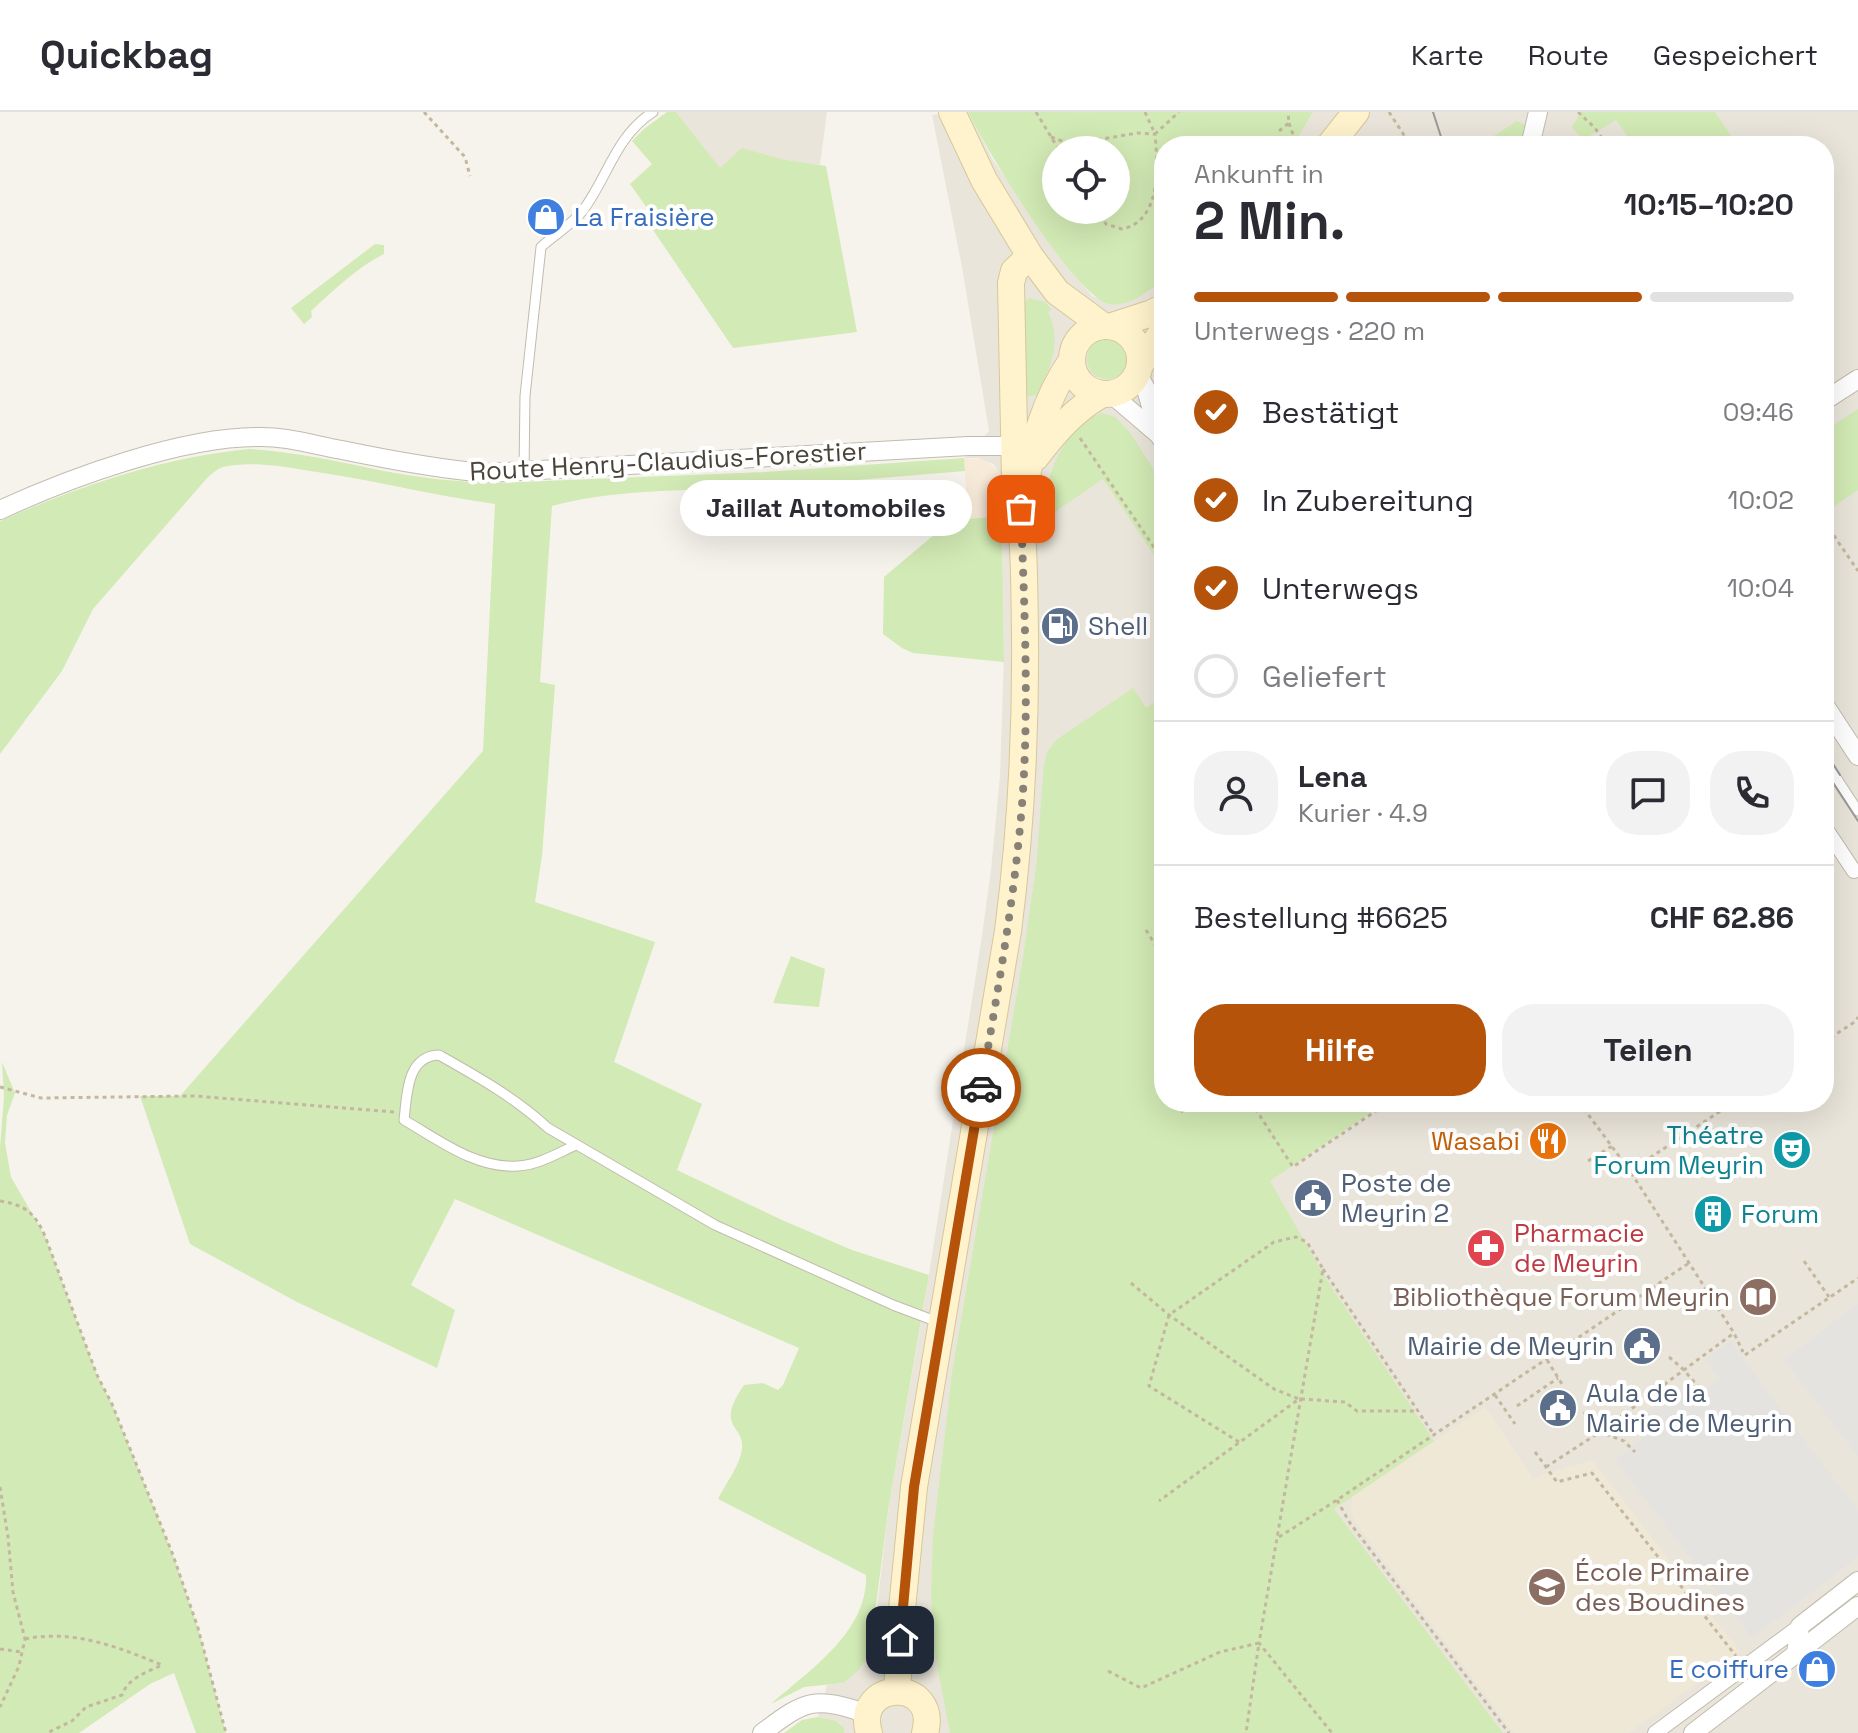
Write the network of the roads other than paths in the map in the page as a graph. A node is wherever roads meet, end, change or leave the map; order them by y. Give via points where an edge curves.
1 (653, 112) edge
2 (952, 112) edge
3 (1331, 112) edge
4 (1342, 112) edge
5 (1356, 112) edge
6 (1538, 112) edge
7 (1323, 136) edge
8 (1326, 136) edge
9 (1337, 136) edge
10 (1532, 136) edge
11 (1030, 256) junction
12 (1057, 292) junction
13 (1154, 312) edge
14 (1108, 326) junction
15 (1154, 345) edge
16 (1072, 356) junction
17 (1139, 370) junction
18 (1858, 379) edge
19 (1107, 394) junction
20 (1834, 395) edge
21 (1154, 416) edge
22 (1154, 433) edge
23 (1023, 455) junction
24 (524, 473) junction
25 (0, 510) edge
26 (1834, 719) edge
27 (1858, 756) edge
28 (1834, 774) edge
29 (1858, 811) edge
30 (1834, 841) edge
31 (1854, 871) dead end
32 (576, 1145) junction
33 (941, 1323) junction
34 (1858, 1581) edge
35 (1858, 1606) edge
36 (1800, 1626) junction
37 (1796, 1653) junction
38 (897, 1691) junction
39 (868, 1723) edge
40 (762, 1733) edge
41 (925, 1733) edge
42 (1655, 1733) edge
43 (1693, 1733) edge

1 - 24 lane via 614,152 583,211 541,247 525,396
2 - 11 main road via 984,180
3 - 7 main road
4 - 8 main road
5 - 9 main road
6 - 10 street
11 - 12 main road
11 - 23 main road via 1014,271 1011,283
12 - 14 main road
12 - 16 main road
13 - 14 main road
14 - 16 main road via 1086,332
14 - 17 main road via 1134,340
15 - 17 main road
16 - 19 main road via 1083,385
16 - 23 main road
17 - 19 main road via 1127,388
17 - 21 street
18 - 20 street
19 - 22 street
19 - 23 main road via 1086,403
23 - 24 street, Route Henry-Claudius-Forestier via 968,446
23 - 33 main road via 1015,480 1021,509 1026,681 1019,843
24 - 25 street, Route Henry-Claudius-Forestier via 432,468 257,437 149,455
26 - 27 street
28 - 29 lane
30 - 31 street
32 - 32 lane via 497,1087 439,1055 428,1055 413,1072 404,1120 475,1159 518,1167
32 - 33 lane via 754,1244
33 - 38 main road via 912,1502
34 - 36 street
35 - 37 street
36 - 37 street
36 - 42 street
37 - 43 street
38 - 39 main road via 878,1697
38 - 41 main road via 914,1696 923,1706
39 - 40 street via 826,1702 809,1703

